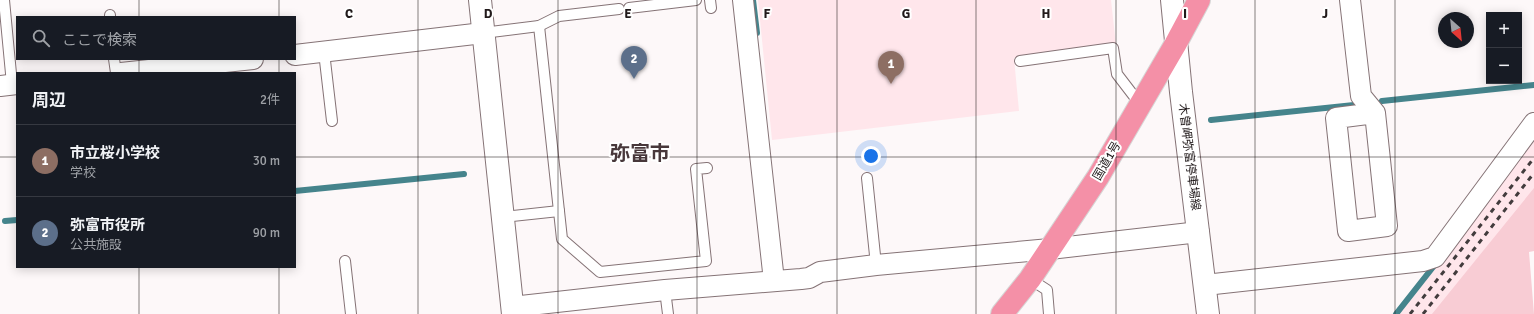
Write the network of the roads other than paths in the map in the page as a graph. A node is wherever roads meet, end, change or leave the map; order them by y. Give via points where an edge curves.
1 (4, 0) edge
2 (480, 0) edge
3 (696, 0) edge
4 (743, 0) edge
5 (1172, 0) edge
6 (1199, 0) edge
7 (1350, 0) edge
8 (539, 26) junction
9 (483, 33) junction
10 (1176, 45) junction
11 (324, 52) junction
12 (296, 55) edge
13 (114, 60) edge
14 (250, 60) edge
15 (1020, 61) dead end
16 (222, 68) edge
17 (116, 72) edge
18 (141, 72) edge
19 (10, 85) edge
20 (1140, 104) junction
21 (1375, 114) junction
22 (332, 121) dead end
23 (1534, 123) edge
24 (707, 168) dead end
25 (867, 178) dead end
26 (559, 211) junction
27 (503, 217) junction
28 (1199, 232) junction
29 (1050, 249) junction
30 (345, 261) dead end
31 (876, 265) junction
32 (1030, 279) junction
33 (774, 281) junction
34 (1205, 285) junction
35 (665, 290) junction
36 (513, 311) edge
37 (351, 314) edge
38 (668, 314) edge
39 (1002, 314) edge
40 (1050, 314) edge
41 (1208, 314) edge

1 - 19 lane
2 - 9 main road
3 - 8 lane via 559,16
4 - 33 street
5 - 10 main road, 木曽岬弥富停車場線
6 - 10 highway, 国道1号
7 - 21 street via 1361,96
8 - 9 lane
8 - 26 lane
9 - 11 street
9 - 27 main road
10 - 20 highway, 国道1号
10 - 28 main road, 木曽岬弥富停車場線
11 - 12 street
11 - 22 lane
13 - 17 lane
14 - 16 street
15 - 20 lane via 1113,48 1117,74
16 - 18 street
20 - 29 highway, 国道1号 via 1098,177
21 - 21 street via 1387,226 1348,231 1336,118
23 - 34 street via 1435,257 1423,261
24 - 26 lane via 696,169 706,261 600,272 562,240
25 - 31 lane
26 - 27 lane
27 - 36 main road
28 - 29 street
28 - 34 main road, 木曽岬弥富停車場線
29 - 31 street
29 - 32 highway, 国道1号
30 - 37 lane
31 - 33 street via 820,272 809,278
32 - 39 highway, 国道1号
32 - 40 lane via 1047,290
33 - 35 street
34 - 41 main road, 木曽岬弥富停車場線
35 - 36 street
35 - 38 lane

